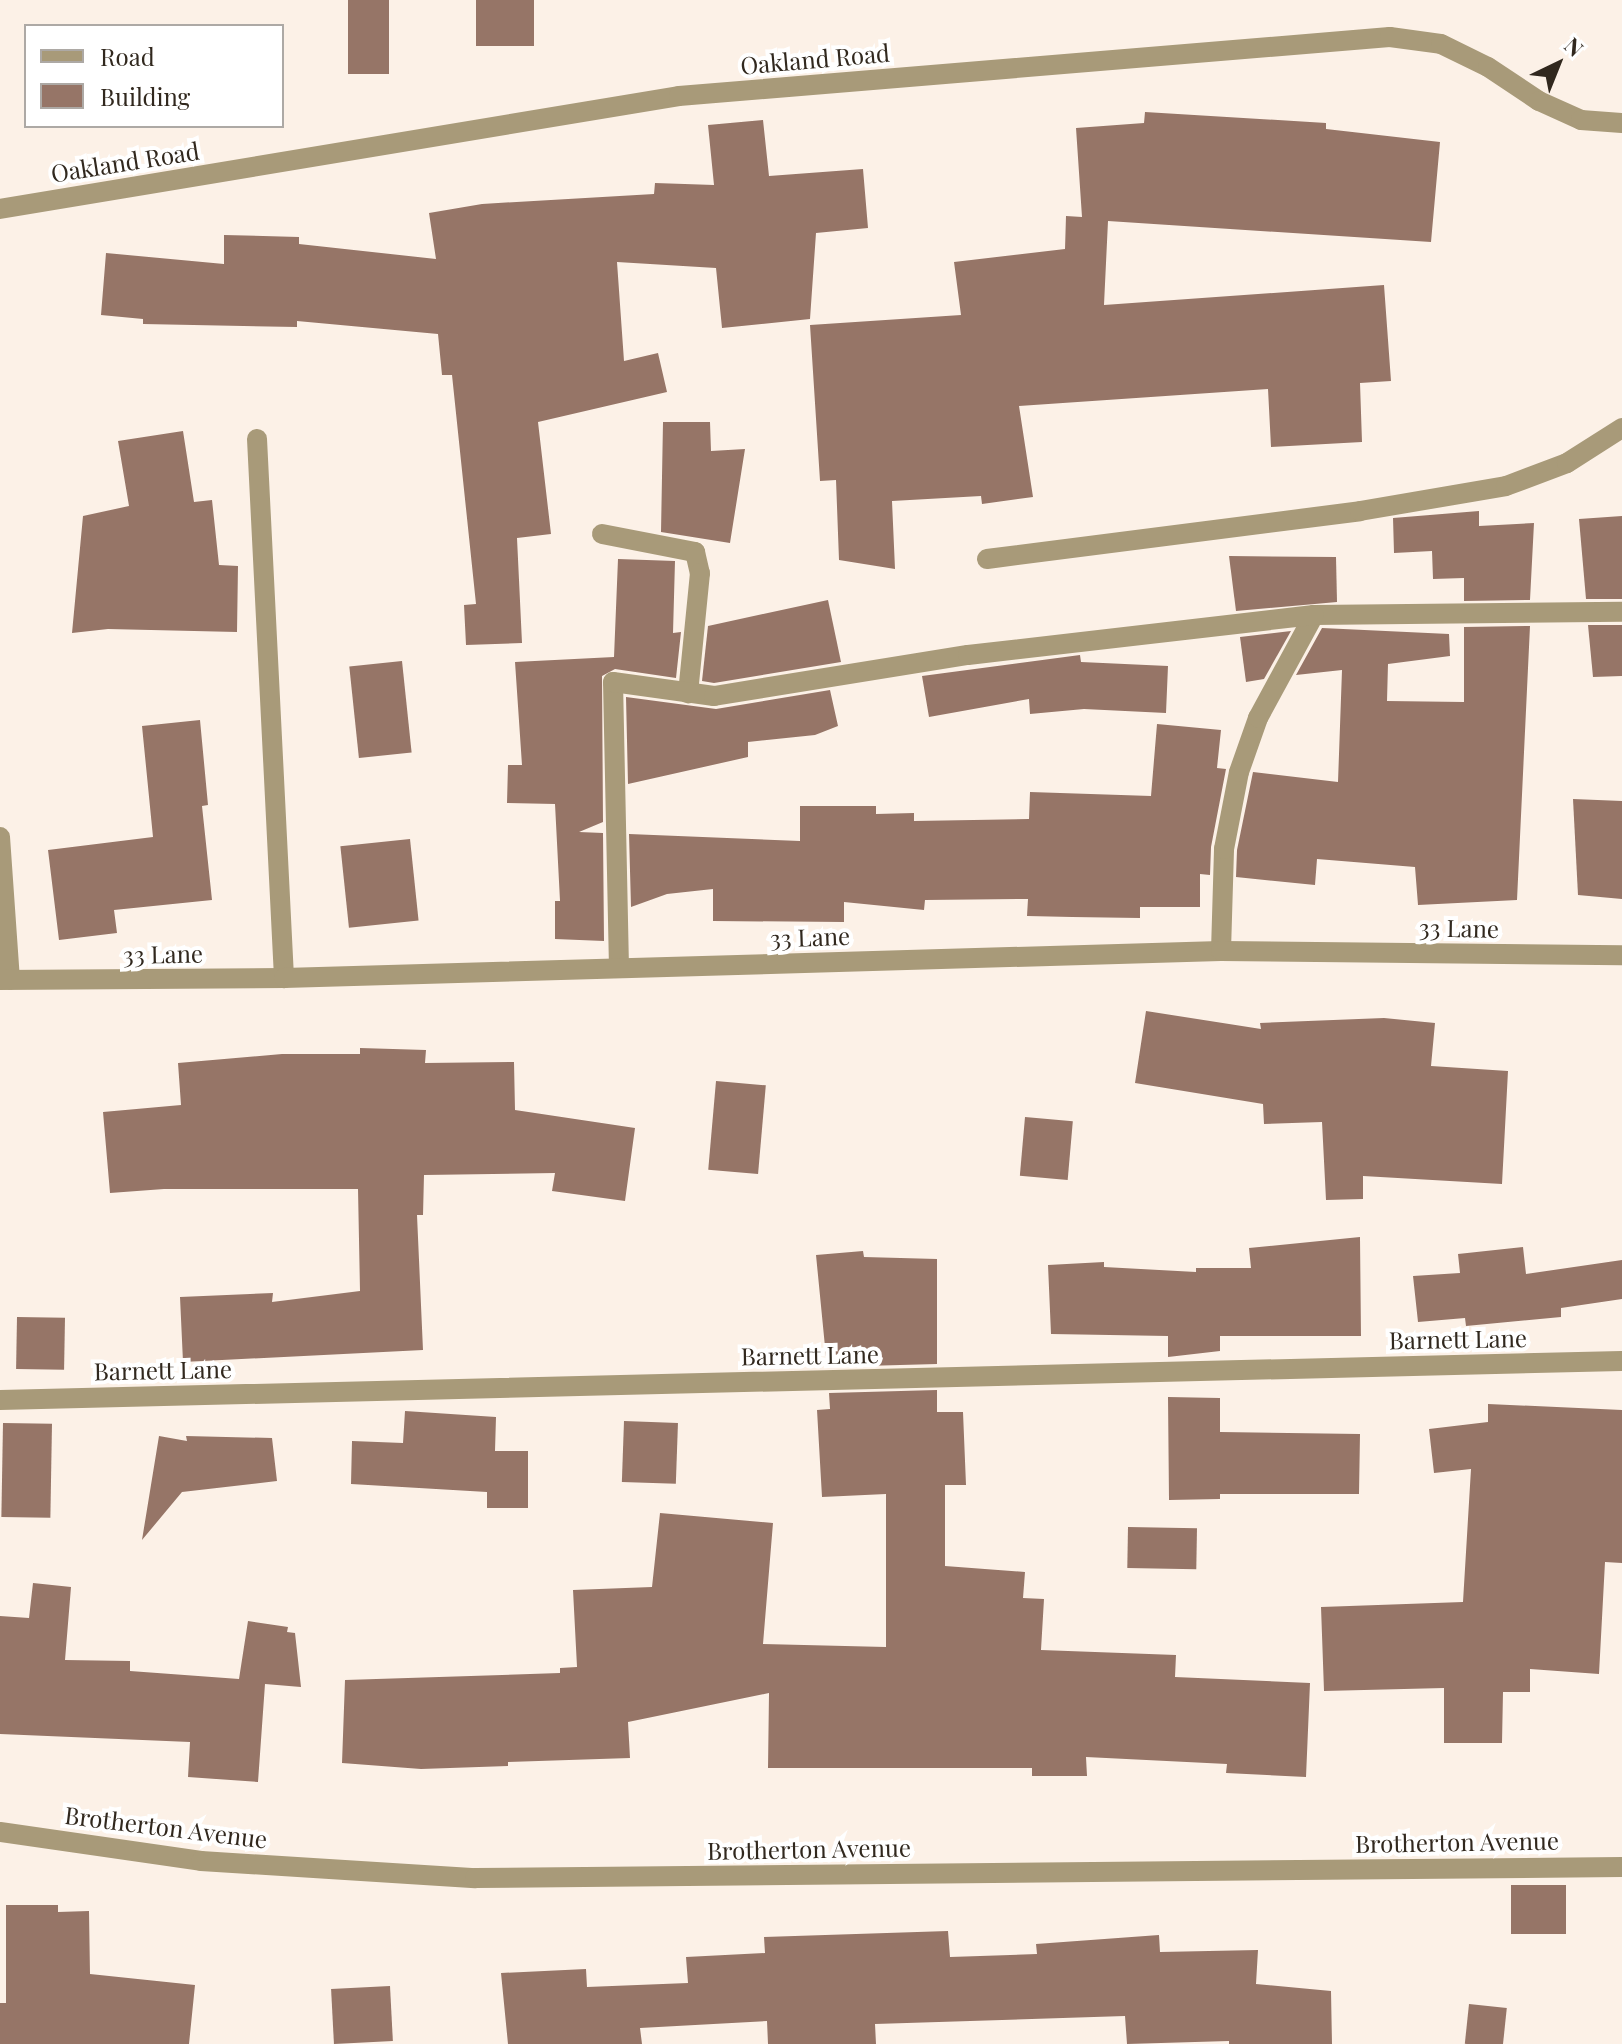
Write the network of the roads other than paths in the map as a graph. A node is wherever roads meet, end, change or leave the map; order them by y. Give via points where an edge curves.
1 (1622, 123) edge
2 (0, 209) edge
3 (1622, 428) edge
4 (257, 439) dead end
5 (602, 534) dead end
6 (987, 559) dead end
7 (1622, 612) edge
8 (1314, 615) junction
9 (688, 693) junction
10 (0, 837) edge
11 (1221, 951) junction
12 (1622, 955) edge
13 (619, 968) junction
14 (284, 978) junction
15 (5, 980) edge
16 (1622, 1361) edge
17 (0, 1400) edge
18 (0, 1832) edge
19 (1622, 1867) edge

1 - 2 street, Oakland Road via 1581,120 1441,44 1390,37 679,96
3 - 6 street via 1567,463 1506,486 1360,511
4 - 14 street
5 - 9 street via 695,552 700,573
7 - 8 street
8 - 9 street via 968,655 714,696
8 - 11 street via 1258,718 1239,772 1224,849
9 - 13 street via 613,682
10 - 15 street
11 - 12 street, 33 Lane
11 - 13 street, 33 Lane
13 - 14 street, 33 Lane
14 - 15 street, 33 Lane
16 - 17 street, Barnett Lane
18 - 19 street, Brotherton Avenue via 201,1861 475,1878

